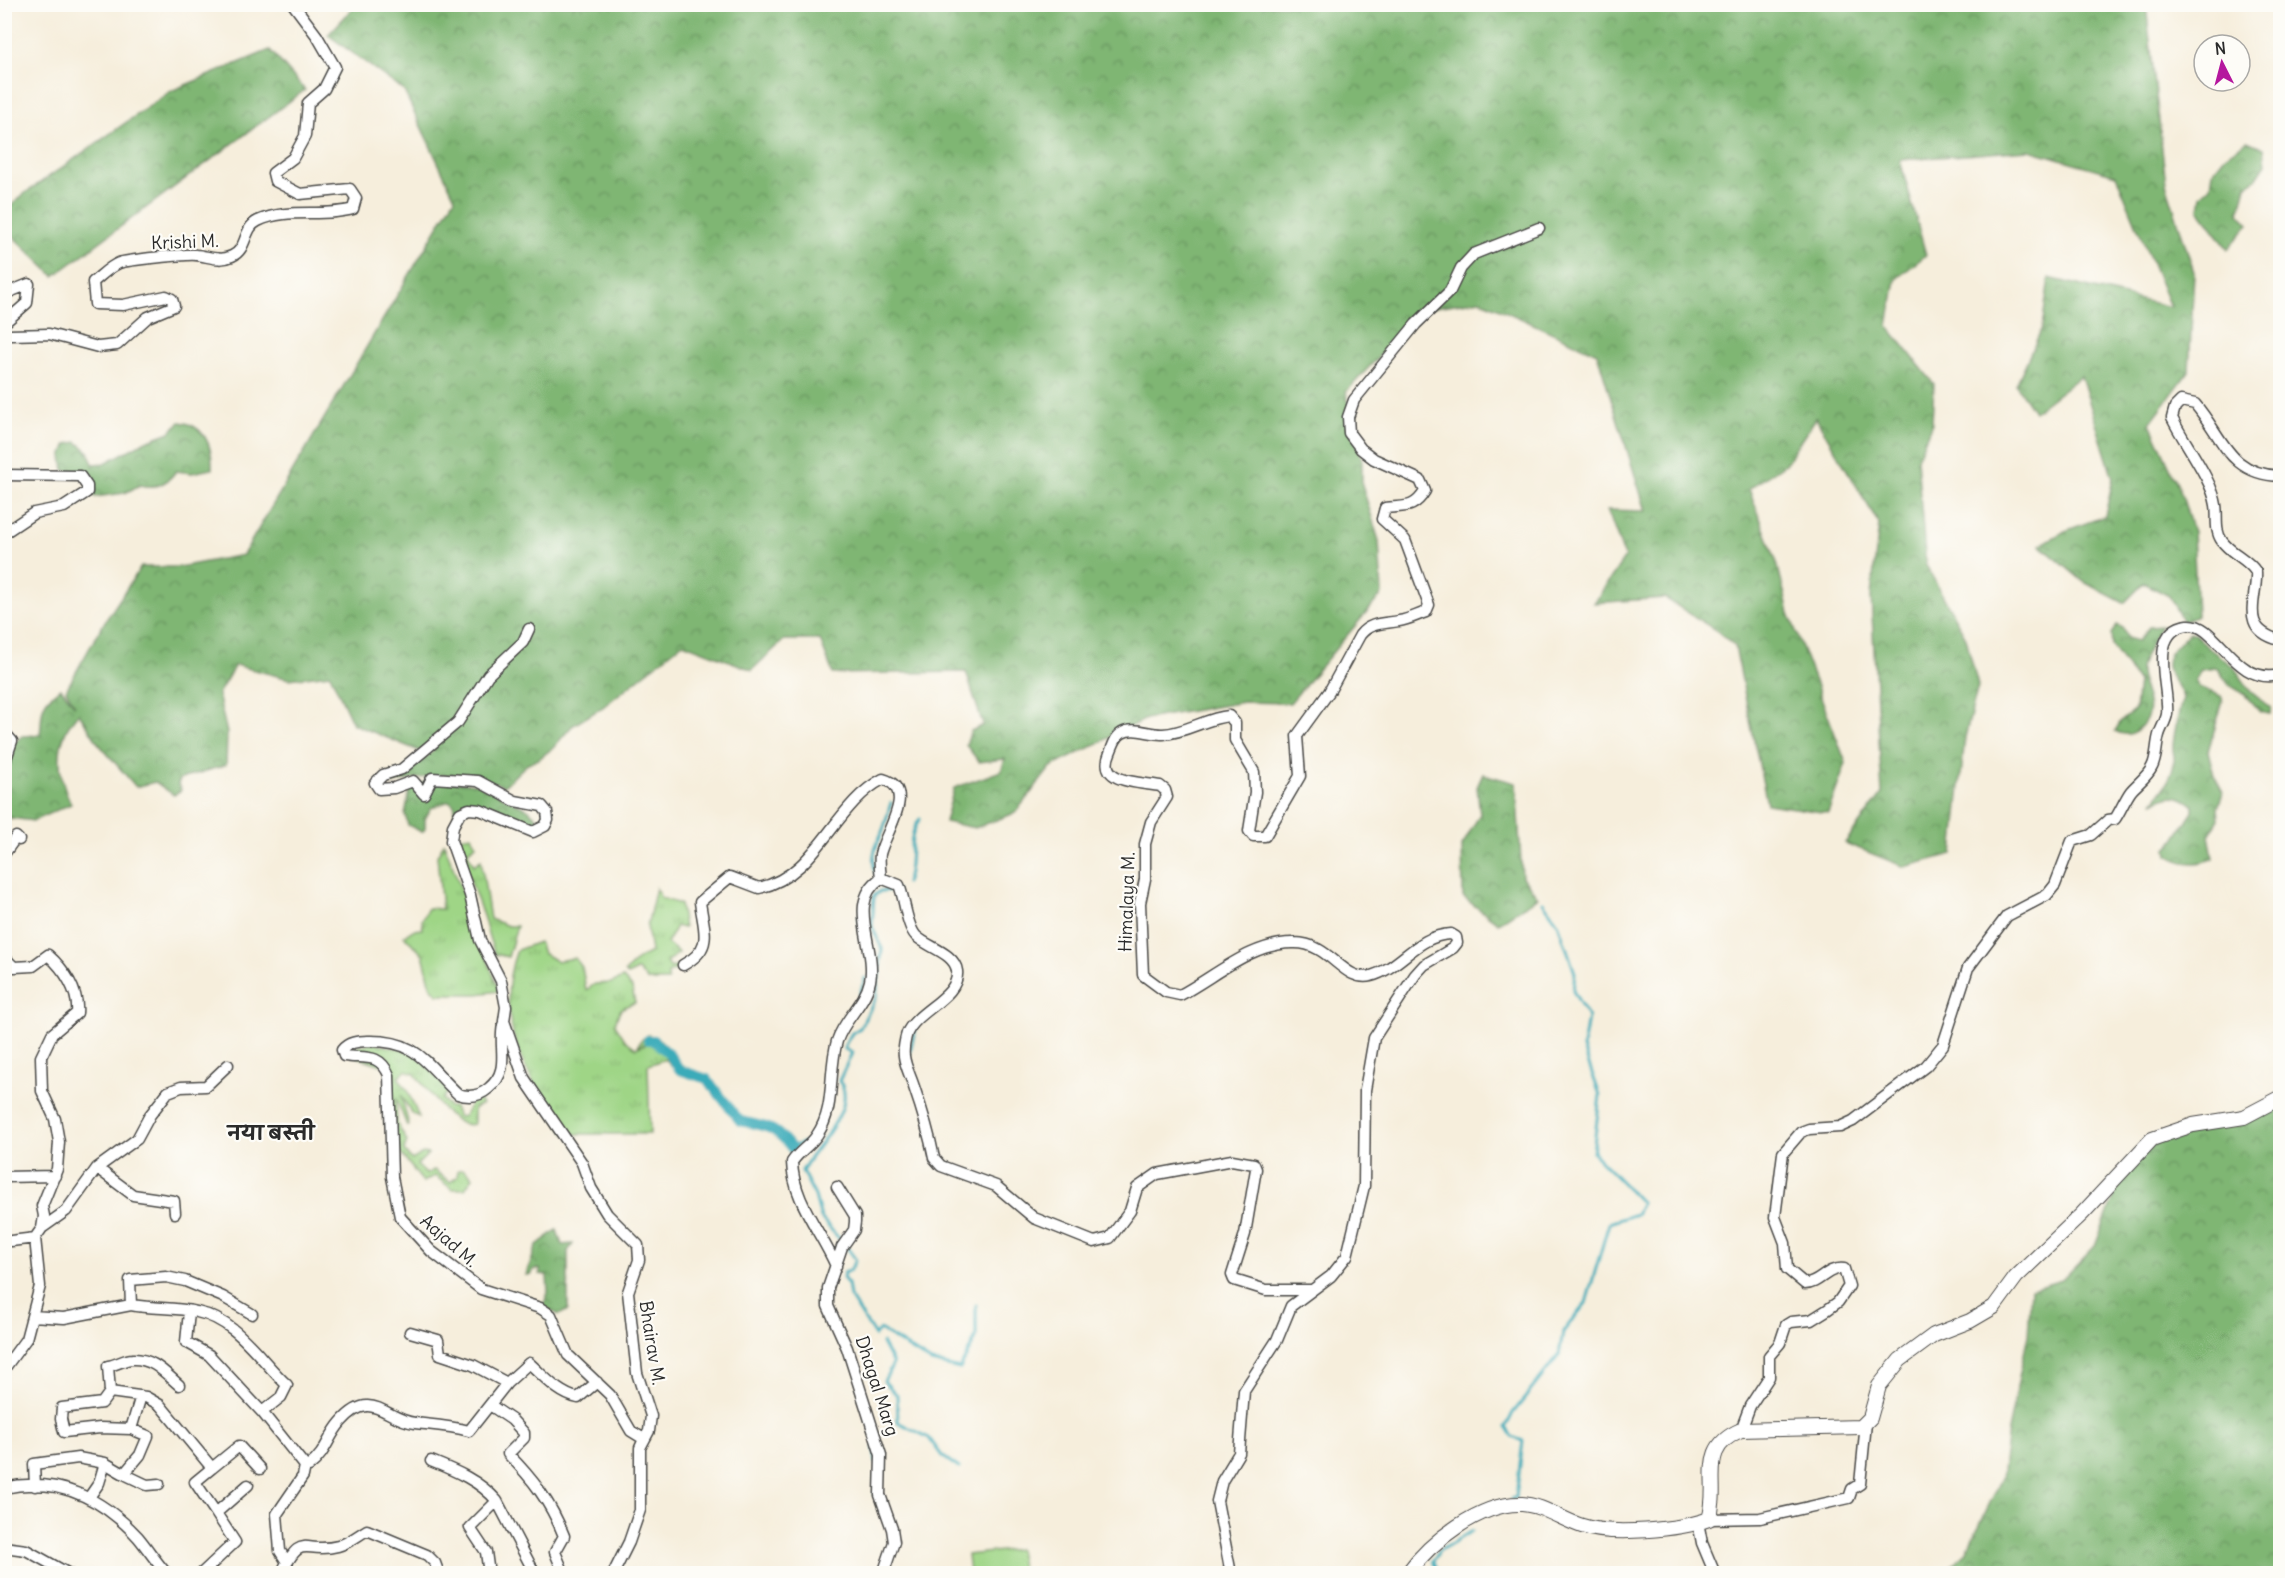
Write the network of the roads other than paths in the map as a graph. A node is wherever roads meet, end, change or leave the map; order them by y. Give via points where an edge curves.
1 (293, 4) edge
2 (1539, 228) dead end
3 (4, 294) edge
4 (4, 323) edge
5 (4, 331) edge
6 (4, 475) edge
7 (2280, 476) edge
8 (4, 533) edge
9 (529, 629) dead end
10 (2280, 640) edge
11 (2280, 675) edge
12 (4, 732) edge
13 (4, 765) edge
14 (19, 840) dead end
15 (4, 854) edge
16 (881, 878) junction
17 (4, 957) edge
18 (683, 965) dead end
19 (504, 1021) junction
20 (228, 1065) dead end
21 (2280, 1098) edge
22 (97, 1168) junction
23 (55, 1176) junction
24 (4, 1177) edge
25 (837, 1187) dead end
26 (175, 1213) dead end
27 (42, 1228) junction
28 (35, 1238) junction
29 (12, 1240) dead end
30 (836, 1266) junction
31 (1311, 1290) junction
32 (131, 1305) junction
33 (189, 1312) junction
34 (252, 1314) dead end
35 (32, 1316) junction
36 (410, 1332) dead end
37 (4, 1369) edge
38 (597, 1382) junction
39 (507, 1383) junction
40 (179, 1385) dead end
41 (110, 1392) junction
42 (141, 1396) junction
43 (489, 1405) junction
44 (262, 1412) junction
45 (1866, 1423) junction
46 (131, 1429) junction
47 (1741, 1430) junction
48 (640, 1448) junction
49 (432, 1461) dead end
50 (105, 1463) junction
51 (305, 1466) junction
52 (212, 1468) junction
53 (260, 1469) dead end
54 (124, 1474) junction
55 (159, 1484) dead end
56 (248, 1485) dead end
57 (35, 1486) junction
58 (4, 1488) edge
59 (90, 1497) junction
60 (497, 1501) junction
61 (216, 1513) junction
62 (1704, 1521) junction
63 (4, 1546) edge
64 (287, 1562) junction
65 (69, 1574) edge
66 (166, 1574) edge
67 (201, 1574) edge
68 (281, 1574) edge
69 (439, 1574) edge
70 (489, 1574) edge
71 (535, 1574) edge
72 (564, 1574) edge
73 (613, 1574) edge
74 (884, 1574) edge
75 (1231, 1574) edge
76 (1407, 1574) edge
77 (1715, 1574) edge

1 - 5 street, Krishi M. via 335,67 324,89 308,103 305,136 293,158 273,173 275,181 300,194 350,189 356,198 353,209 336,214 286,212 255,222 241,249 216,260 195,254 122,261 93,282 95,304 123,305 166,296 174,306 148,317 117,345 98,347 49,334 10,335
2 - 31 street, Himalaya M. via 1474,254 1461,268 1450,291 1416,324 1354,400 1348,417 1349,433 1361,449 1424,485 1420,500 1398,509 1385,508 1381,513 1382,519 1405,540 1429,605 1426,612 1410,618 1366,628 1329,692 1297,736 1300,776 1264,836 1253,836 1249,831 1256,782 1235,740 1234,718 1222,716 1160,735 1128,731 1116,739 1106,762 1107,770 1115,776 1165,790 1165,802 1147,832 1140,903 1143,975 1166,992 1180,994 1255,951 1275,945 1311,945 1323,950 1344,970 1361,976 1381,971 1429,938 1443,934 1456,937 1454,948 1424,965 1415,975 1374,1038 1365,1090 1364,1186 1354,1234 1341,1266
3 - 4 street via 29,284 27,303
6 - 8 street via 80,476 87,486 87,492 64,507 34,513
7 - 10 street via 2256,473 2228,454 2195,404 2181,402 2175,407 2172,418 2216,503 2222,542 2249,561 2256,572 2251,607 2258,625
9 - 19 street via 523,642 488,675 458,722 402,770 383,775 375,783 384,790 413,781 424,794 432,778 478,781 514,801 542,806 547,812 545,826 533,832 469,809 460,813 453,826 451,841 471,895 480,940 504,992
11 - 47 street via 2270,677 2245,669 2201,628 2179,628 2168,638 2162,656 2167,716 2152,768 2128,794 2115,819 2108,820 2091,835 2072,841 2055,885 2047,895 2007,916 1995,930 1968,968 1943,1045 1926,1066 1852,1121 1840,1127 1801,1132 1783,1153 1775,1217 1785,1242 1787,1269 1805,1284 1813,1284 1828,1271 1844,1269 1849,1286 1838,1302 1811,1320 1786,1325 1780,1343 1769,1356 1769,1377 1750,1406
12 - 13 street via 12,741
14 - 15 street via 16,837
16 - 18 street via 880,853 899,808 898,790 883,779 864,790 813,853 787,878 759,888 730,877 707,894 700,902 706,940 698,957
16 - 30 street via 870,886 862,908 871,961 870,981 837,1042 827,1111 818,1135 792,1162 802,1204
16 - 31 street via 899,885 915,935 944,954 958,974 948,995 923,1012 908,1033 903,1055 934,1158 940,1166 996,1186 1034,1218 1094,1242 1110,1238 1130,1211 1137,1188 1156,1174 1232,1160 1254,1164 1257,1169 1234,1280 1266,1290
17 - 23 street via 14,967 29,967 48,955 77,995 77,1013 52,1034 41,1057 42,1091 55,1119 59,1142
19 - 38 street, Aajad M. via 502,1071 483,1093 468,1097 458,1094 414,1049 386,1041 357,1041 342,1050 344,1056 376,1058 389,1074 392,1177 400,1217 411,1233 481,1289 551,1315 568,1355
19 - 48 street, Bhairav M. via 524,1078 582,1163 591,1188 614,1224 638,1245 639,1260 628,1292 637,1373 651,1416
20 - 22 street via 206,1086 168,1092 137,1139
21 - 45 main road via 2244,1117 2193,1125 2152,1139 2016,1277 1994,1307 1934,1335 1900,1360 1879,1386
22 - 26 street via 133,1195 174,1201
22 - 27 street via 66,1211
23 - 24 street
23 - 27 street via 42,1206
25 - 30 street, Dhagal Marg via 855,1216 854,1230 842,1247
27 - 28 street
28 - 29 street
28 - 35 street via 40,1286
30 - 74 street, Dhagal Marg via 828,1288 828,1306 847,1348 881,1455 880,1495 894,1542
31 - 75 street, Himalaya M. via 1291,1306 1241,1400 1239,1453 1222,1481 1216,1501
32 - 33 street
32 - 34 street via 130,1280 166,1277 212,1292
32 - 35 street via 64,1318
33 - 44 street via 186,1342 209,1355
33 - 44 street via 218,1319 246,1341 287,1385 281,1397
35 - 37 street via 26,1339
36 - 39 street via 438,1340 441,1354
38 - 39 street via 578,1398 557,1388 529,1363
38 - 48 street, Aajad M. via 610,1395 631,1431 644,1439
39 - 43 street
40 - 41 street via 162,1368 131,1359 108,1366
41 - 42 street
41 - 46 street via 102,1403 62,1408 64,1432
42 - 46 street
42 - 52 street via 160,1405
43 - 51 street via 469,1431 414,1423 382,1407 354,1410 341,1422 323,1455
43 - 72 street via 512,1419 524,1433 524,1438 508,1454 536,1482 554,1512 564,1536 555,1552
44 - 51 street
45 - 47 main road via 1853,1428
45 - 62 street via 1860,1484 1852,1488 1849,1498 1760,1518
46 - 54 street via 148,1437 140,1455
47 - 62 main road via 1726,1438 1713,1453 1713,1506
48 - 73 street, Aajad M. via 640,1510
49 - 60 street via 463,1474
50 - 54 street
50 - 57 street via 78,1458 34,1464
50 - 59 street
51 - 64 street via 303,1476 277,1514 280,1551
52 - 53 street via 239,1446
52 - 61 street via 195,1482
54 - 55 street via 147,1485
56 - 61 street
57 - 58 street
57 - 59 street
59 - 66 street via 137,1536
60 - 70 street via 470,1528 486,1552
60 - 71 street
61 - 67 street via 235,1542
62 - 76 main road via 1612,1532 1585,1527 1524,1504 1502,1506 1444,1535
62 - 77 street via 1702,1543
63 - 65 street via 26,1550
64 - 68 street
64 - 69 street via 303,1545 337,1546 367,1530 427,1555

